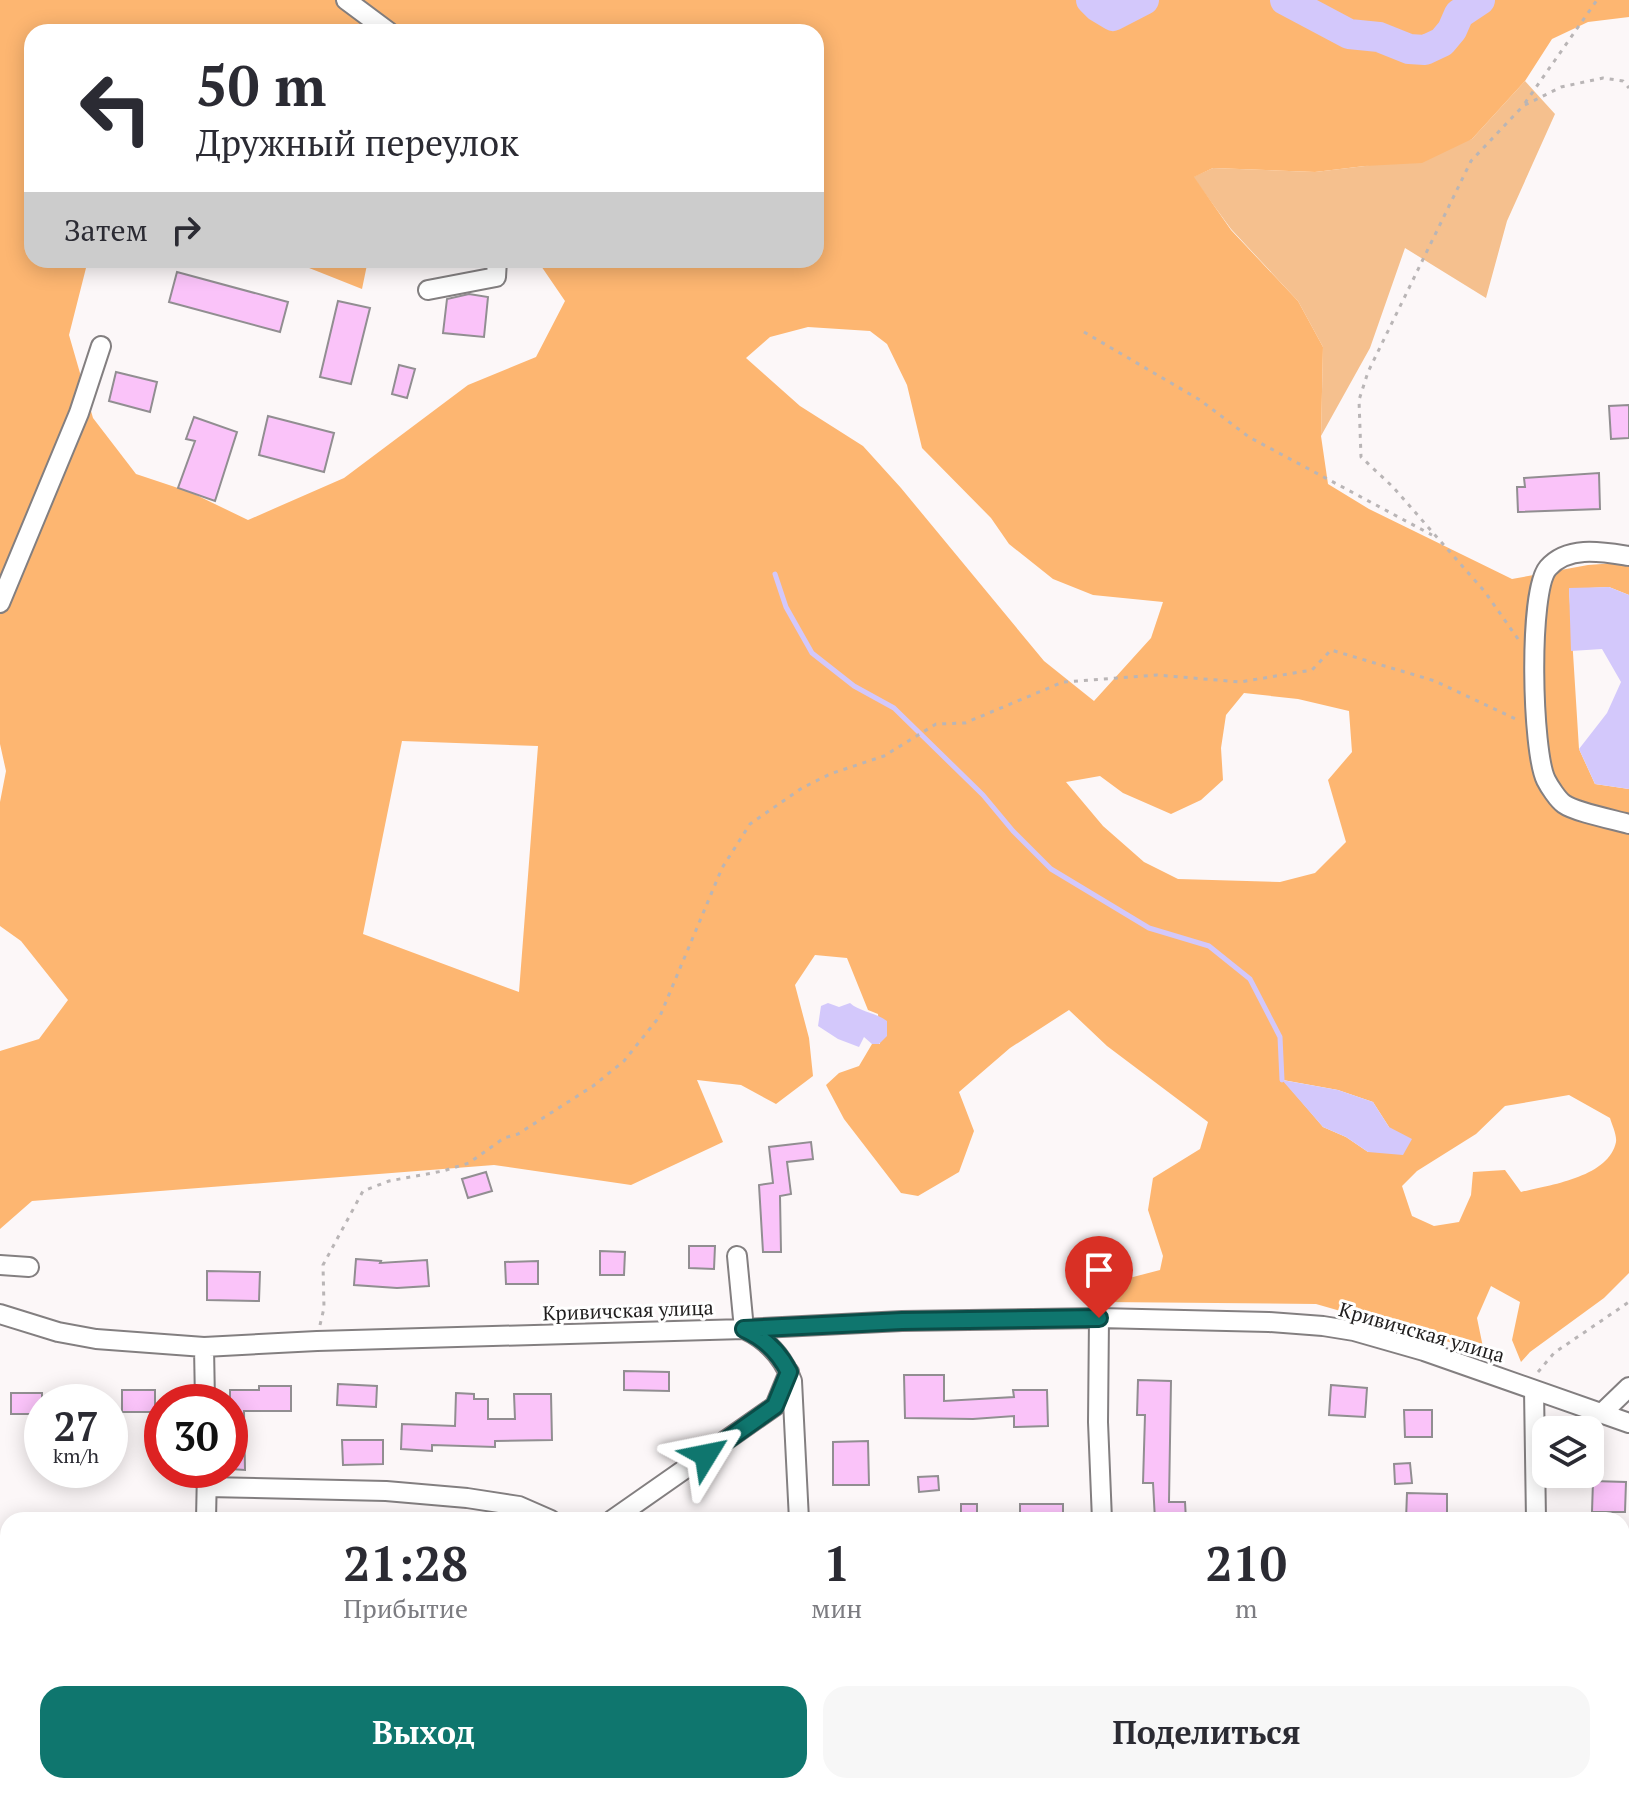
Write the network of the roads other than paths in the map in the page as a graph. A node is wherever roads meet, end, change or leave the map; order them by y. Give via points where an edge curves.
1 (346, 0) edge
2 (378, 24) edge
3 (497, 268) edge
4 (428, 290) dead end
5 (101, 346) dead end
6 (1629, 556) edge
7 (0, 603) edge
8 (1629, 824) edge
9 (737, 1256) dead end
10 (0, 1265) edge
11 (29, 1267) dead end
12 (0, 1314) edge
13 (1099, 1318) junction
14 (744, 1329) junction
15 (204, 1347) junction
16 (789, 1372) junction
17 (205, 1384) edge
18 (1629, 1387) edge
19 (1530, 1388) junction
20 (1602, 1413) junction
21 (1629, 1423) edge
22 (248, 1482) edge
23 (207, 1488) edge
24 (206, 1512) edge
25 (533, 1512) edge
26 (623, 1512) edge
27 (799, 1512) edge
28 (1102, 1512) edge
29 (1536, 1512) edge

1 - 2 street
3 - 4 street via 496,277
5 - 7 street via 79,413
6 - 8 street via 1578,552 1547,568 1539,587 1534,662 1545,779 1564,804
9 - 14 street
10 - 11 street
12 - 15 street, Кривичская улица via 96,1339
13 - 14 street, Кривичская улица
13 - 19 street, Кривичская улица via 1254,1321 1354,1331
13 - 28 street
14 - 15 street, Кривичская улица
14 - 16 street via 768,1343
15 - 17 street
16 - 26 street via 775,1406
16 - 27 street
18 - 20 street
19 - 20 street, Кривичская улица
19 - 29 street
20 - 21 street, Кривичская улица
22 - 25 street via 467,1498
23 - 24 street

